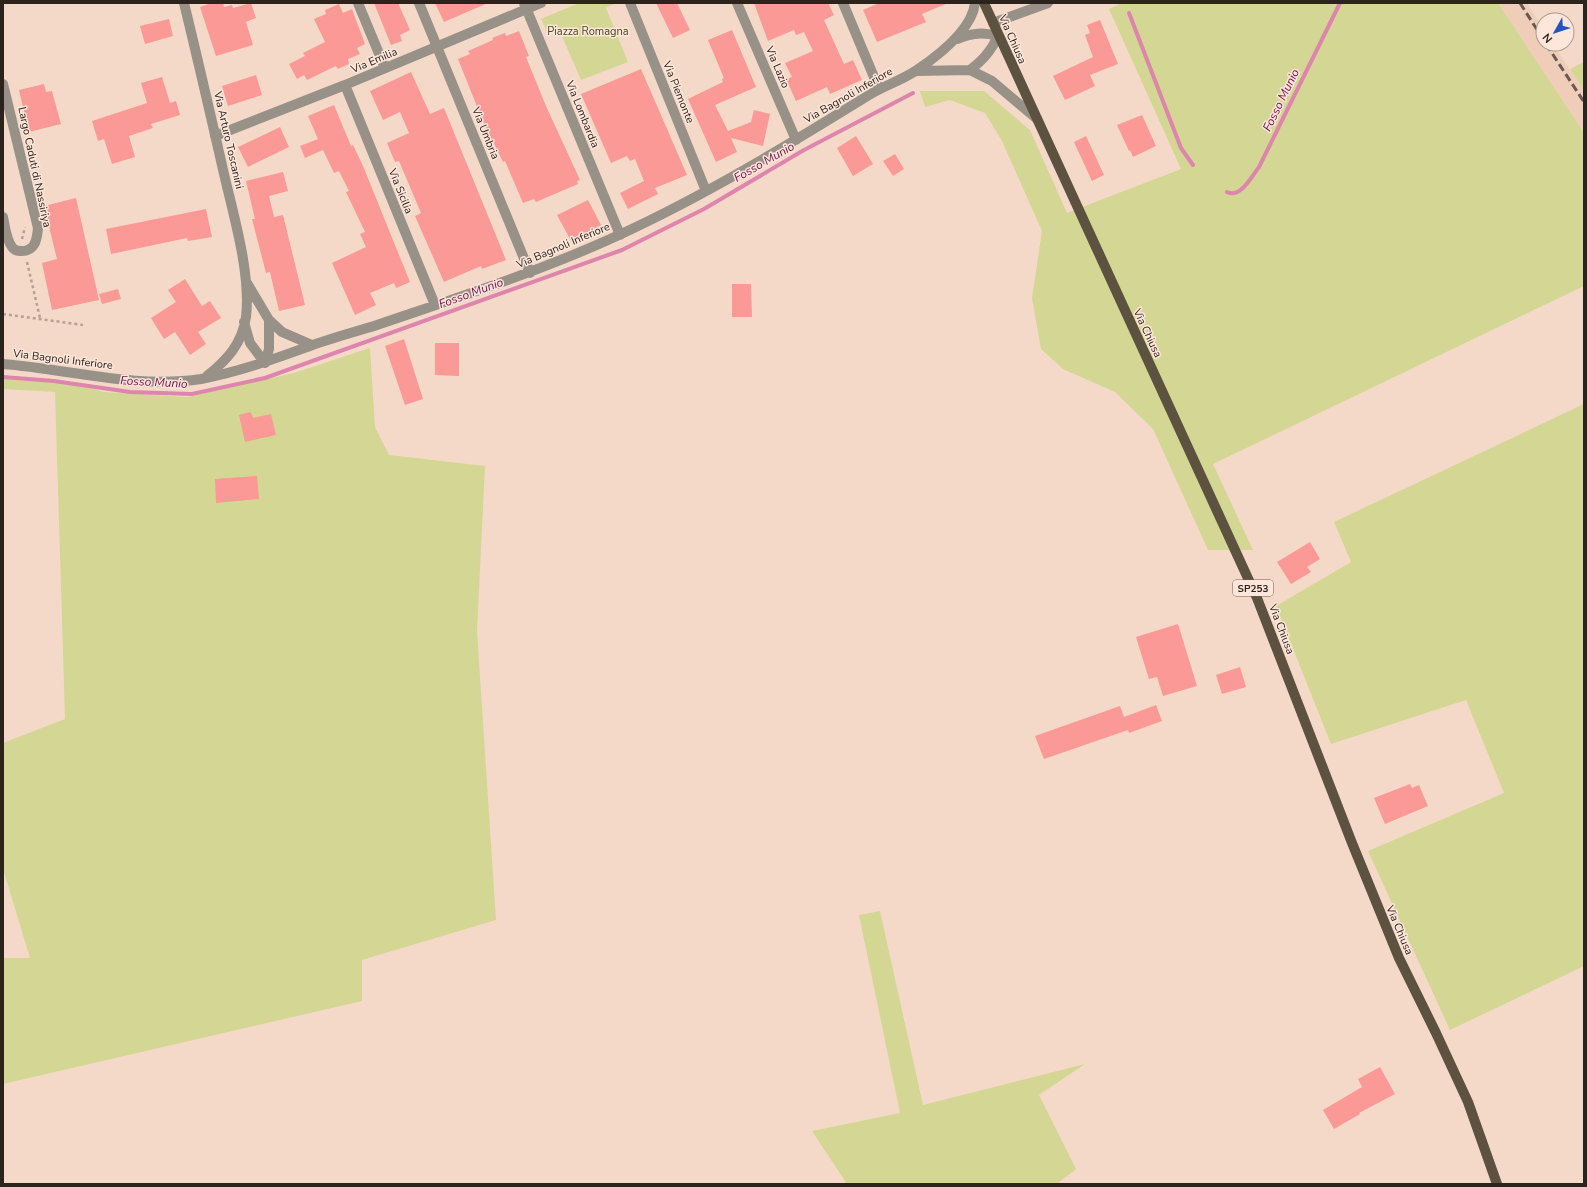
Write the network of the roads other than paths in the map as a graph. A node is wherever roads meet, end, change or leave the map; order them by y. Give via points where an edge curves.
1 (184, 3) edge
2 (358, 3) edge
3 (419, 3) edge
4 (541, 3) edge
5 (630, 3) edge
6 (738, 3) edge
7 (843, 3) edge
8 (975, 3) edge
9 (984, 3) edge
10 (1048, 3) edge
11 (525, 6) edge
12 (992, 23) junction
13 (998, 36) junction
14 (953, 41) junction
15 (437, 46) junction
16 (385, 68) junction
17 (970, 70) junction
18 (916, 71) junction
19 (3, 84) edge
20 (345, 85) junction
21 (880, 88) junction
22 (1037, 119) junction
23 (215, 136) junction
24 (796, 140) junction
25 (706, 191) junction
26 (3, 217) edge
27 (620, 235) junction
28 (530, 273) junction
29 (247, 284) junction
30 (435, 305) junction
31 (269, 320) junction
32 (244, 322) junction
33 (312, 345) junction
34 (265, 363) junction
35 (3, 364) edge
36 (205, 378) junction
37 (1498, 1184) edge

1 - 23 street, Via Arturo Toscanini
2 - 16 street
3 - 15 street, Via Umbria
4 - 11 street, Via Emilia
5 - 25 street, Via Piemonte
6 - 24 street, Via Lazio
7 - 21 street
8 - 14 street, Via Bagnoli Inferiore via 971,20
9 - 12 main road, Via Chiusa / SP253
10 - 12 street
11 - 15 street, Via Emilia
11 - 27 street, Via Lombardia
12 - 13 main road, Via Chiusa / SP253
13 - 14 street, Via Bagnoli Inferiore via 985,33 969,34
13 - 17 street via 985,58
13 - 22 main road, Via Chiusa / SP253
14 - 18 street, Via Bagnoli Inferiore
15 - 16 street, Via Emilia
15 - 28 street, Via Umbria
16 - 20 street, Via Emilia
17 - 18 street, Via Bagnoli Inferiore
17 - 22 street, Via Bagnoli Inferiore via 992,81
18 - 21 street, Via Bagnoli Inferiore
19 - 26 street, Largo Caduti di Nassiriya via 38,228 38,239 33,247 25,251 12,247 8,241
20 - 23 street, Via Emilia
20 - 30 street, Via Sicilia
21 - 24 street, Via Bagnoli Inferiore
22 - 37 main road, Via Chiusa / SP253 via 1257,598 1399,958 1468,1102
23 - 29 street, Via Arturo Toscanini
24 - 25 street, Via Bagnoli Inferiore
25 - 27 street, Via Bagnoli Inferiore
27 - 28 street, Via Bagnoli Inferiore
28 - 30 street, Via Bagnoli Inferiore
29 - 31 street, Via Arturo Toscanini
29 - 32 street, Via Arturo Toscanini
30 - 33 street, Via Bagnoli Inferiore
31 - 33 street, Via Arturo Toscanini via 282,332
31 - 34 street via 269,349
32 - 34 street via 250,343
32 - 36 street, Via Arturo Toscanini via 239,341 226,361
33 - 34 street, Via Bagnoli Inferiore
34 - 36 street, Via Bagnoli Inferiore
35 - 36 street, Via Bagnoli Inferiore via 145,381 177,382

